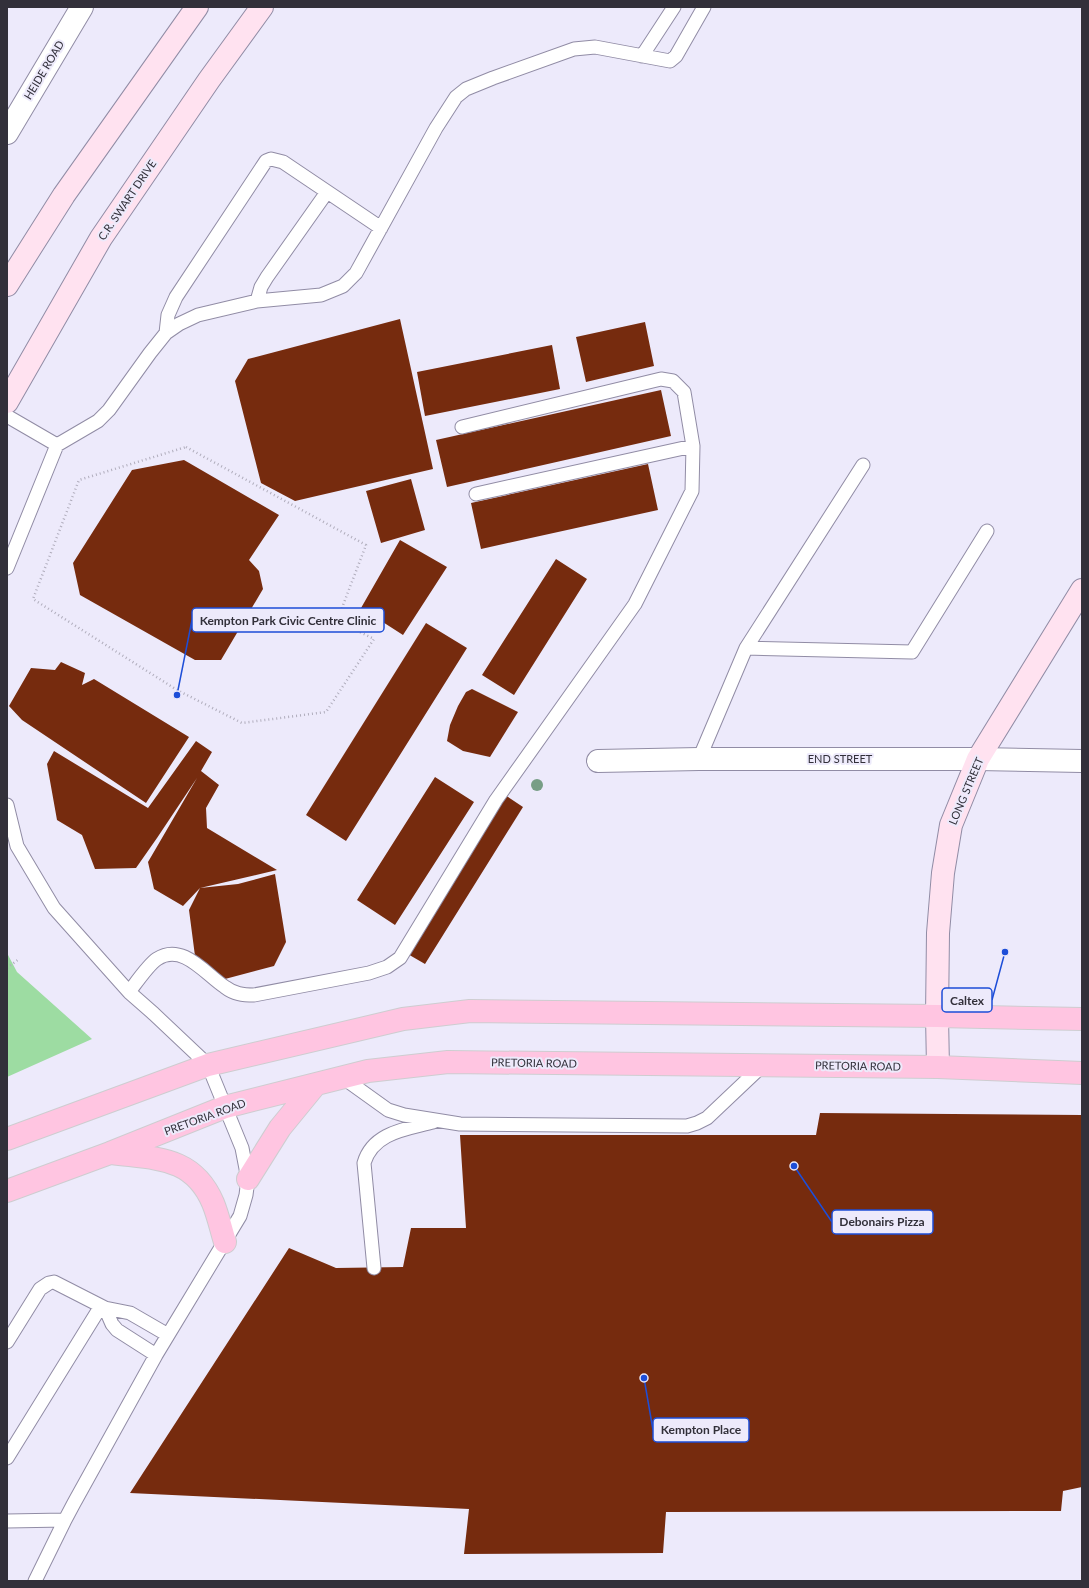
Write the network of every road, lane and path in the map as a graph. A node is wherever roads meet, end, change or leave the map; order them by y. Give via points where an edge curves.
1 (82, 7) edge
2 (197, 7) edge
3 (262, 7) edge
4 (674, 7) edge
5 (704, 7) edge
6 (642, 56) junction
7 (7, 132) edge
8 (327, 192) junction
9 (381, 228) junction
10 (7, 285) edge
11 (257, 301) junction
12 (166, 333) junction
13 (7, 402) edge
14 (7, 416) edge
15 (462, 427) dead end
16 (57, 444) junction
17 (693, 446) junction
18 (863, 465) dead end
19 (476, 494) dead end
20 (66, 514) joint
21 (987, 532) dead end
22 (7, 568) edge
23 (1082, 590) edge
24 (746, 648) junction
25 (699, 759) junction
26 (978, 759) junction
27 (598, 761) dead end
28 (1082, 761) edge
29 (7, 805) edge
30 (19, 959) dead end
31 (7, 968) edge
32 (129, 992) junction
33 (937, 1016) junction
34 (1082, 1019) edge
35 (208, 1065) junction
36 (762, 1065) junction
37 (938, 1067) junction
38 (1082, 1073) edge
39 (342, 1077) junction
40 (316, 1084) junction
41 (225, 1107) junction
42 (439, 1121) junction
43 (7, 1139) edge
44 (110, 1153) junction
45 (248, 1179) junction
46 (7, 1191) edge
47 (225, 1242) junction
48 (374, 1268) dead end
49 (103, 1307) junction
50 (168, 1336) junction
51 (7, 1342) edge
52 (156, 1355) junction
53 (7, 1458) edge
54 (65, 1520) junction
55 (7, 1521) edge
56 (35, 1581) edge

1 - 7 street, HEIDE ROAD
2 - 10 main road via 64,195
3 - 13 main road, C.R. SWART DRIVE via 101,238
4 - 6 lane
5 - 6 lane via 673,59
6 - 9 lane via 583,47 466,89 456,97 436,128
8 - 9 lane
8 - 11 lane via 267,277
8 - 12 lane via 283,162 271,159 266,161 176,297 168,315
9 - 11 lane via 356,273 343,286 321,294
11 - 12 lane via 198,315
12 - 16 lane via 109,410 98,421
14 - 16 lane
15 - 17 lane via 661,379 673,381 684,392
16 - 22 lane
17 - 19 lane
17 - 32 lane via 692,491 635,604 496,800 400,958 387,967 369,973 254,995 240,995 225,988 189,958 172,954 156,960
18 - 24 lane
20 - 20 path via 33,599 177,690 242,723 326,712 374,639 336,621 366,545 186,447 79,480
21 - 24 lane via 912,652
23 - 26 main road, LONG STREET
24 - 25 lane
25 - 26 street, END STREET
25 - 27 street, END STREET
26 - 28 street, END STREET
26 - 33 main road, LONG STREET via 951,825 942,873
29 - 32 lane via 17,846 54,908
30 - 31 path
32 - 35 lane
33 - 34 main road
33 - 35 main road via 470,1011 403,1019
33 - 37 main road, LONG STREET
35 - 41 lane
35 - 43 main road
36 - 37 main road, PRETORIA ROAD
36 - 39 main road, PRETORIA ROAD via 448,1062 368,1071
36 - 42 lane via 707,1118 687,1126 460,1124
37 - 38 main road, PRETORIA ROAD
39 - 40 main road, PRETORIA ROAD
39 - 42 lane via 388,1110
40 - 41 main road, PRETORIA ROAD
40 - 45 main road via 280,1128
41 - 44 main road, PRETORIA ROAD
41 - 45 lane via 242,1148
42 - 48 lane via 396,1132 376,1142 366,1156 364,1163
44 - 46 main road, PRETORIA ROAD
44 - 47 main road via 165,1160 194,1174 213,1204
45 - 47 lane via 240,1216
47 - 50 lane
49 - 50 lane via 130,1313
49 - 51 lane via 58,1283 49,1283 40,1289
49 - 52 lane via 117,1330
49 - 53 lane
50 - 52 lane
52 - 54 lane
54 - 55 lane
54 - 56 lane

